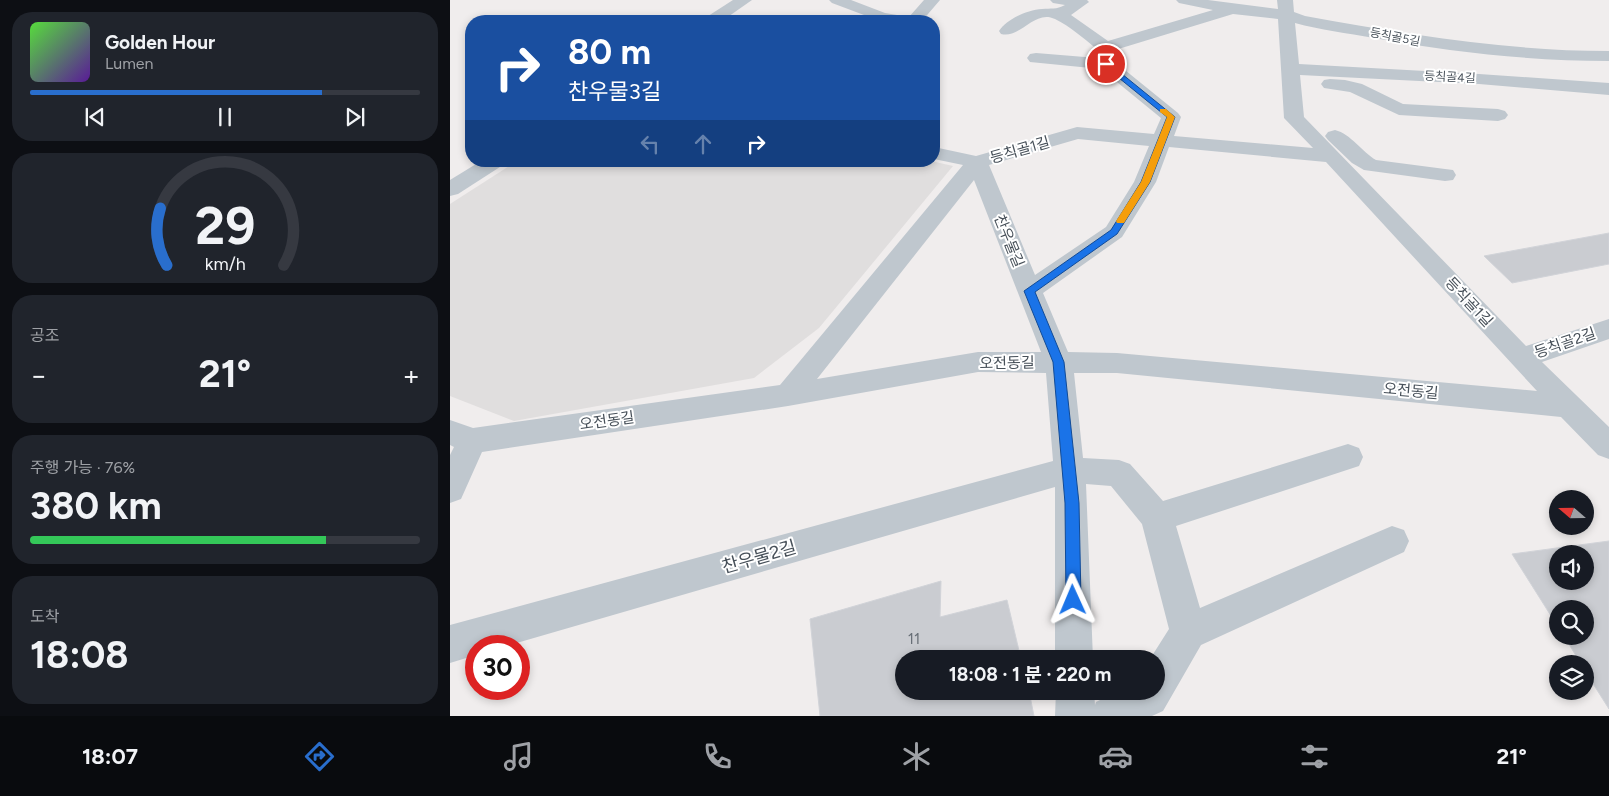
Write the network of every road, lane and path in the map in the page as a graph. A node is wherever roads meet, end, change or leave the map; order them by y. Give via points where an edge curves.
1 (744, 0) edge
2 (837, 0) edge
3 (932, 0) edge
4 (1184, 0) edge
5 (1286, 7) edge
6 (1060, 8) edge
7 (1231, 9) junction
8 (720, 15) edge
9 (877, 15) edge
10 (919, 15) edge
11 (1007, 32) dead end
12 (1476, 50) junction
13 (1106, 56) junction
14 (1609, 56) edge
15 (1036, 58) dead end
16 (1291, 76) junction
17 (1479, 79) junction
18 (1579, 87) junction
19 (1609, 89) edge
20 (1609, 98) edge
21 (1498, 115) dead end
22 (1304, 118) junction
23 (1162, 140) junction
24 (940, 154) edge
25 (1332, 156) junction
26 (977, 162) junction
27 (486, 167) edge
28 (1445, 175) dead end
29 (450, 189) edge
30 (1029, 291) junction
31 (1609, 328) edge
32 (1521, 358) junction
33 (1058, 362) junction
34 (788, 395) junction
35 (1570, 406) junction
36 (461, 437) edge
37 (1609, 446) edge
38 (1348, 457) dead end
39 (1069, 470) junction
40 (450, 490) edge
41 (1157, 518) junction
42 (1392, 541) dead end
43 (1188, 632) junction
44 (450, 644) edge
45 (1074, 650) edge
46 (1165, 670) edge
47 (1075, 700) edge
48 (1143, 700) edge
49 (1075, 716) edge
50 (1110, 716) edge

1 - 8 street
2 - 9 street
3 - 10 street
4 - 7 street, 등칙골5길
5 - 7 street, 등칙골5길
5 - 12 street, 등칙골5길 via 1303,20
5 - 16 street
6 - 11 street via 1029,16
6 - 13 street
7 - 13 street
12 - 14 street, 등칙골5길 via 1574,57
12 - 17 street
13 - 15 street
13 - 23 street via 1171,117
16 - 17 street, 등칙골4길
16 - 21 street via 1356,88 1399,109
16 - 22 street
17 - 18 street, 등칙골4길
18 - 19 street, 등칙골4길
18 - 20 street
22 - 25 street, 등칙골1길
22 - 28 street via 1371,166
23 - 25 street, 등칙골1길
23 - 26 street, 등칙골1길 via 1077,133
23 - 30 street via 1145,182 1114,232
24 - 26 street
25 - 32 street, 등칙골1길
26 - 30 street, 찬우물길
26 - 34 street, 등칙골1길
27 - 29 street
30 - 33 street, 찬우물길
31 - 32 street, 등칙골2길
32 - 35 street, 등칙골1길
33 - 34 street, 오전동길 via 978,362
33 - 35 street, 오전동길 via 1118,363
33 - 39 street, 찬우물길
34 - 36 street, 오전동길
35 - 37 street, 등칙골1길
36 - 40 street
38 - 41 street
39 - 41 street, 찬우물2길 via 1119,473
39 - 44 street, 찬우물2길
39 - 45 street, 찬우물길
41 - 43 street
42 - 43 street
43 - 46 street
47 - 49 street
48 - 50 street

